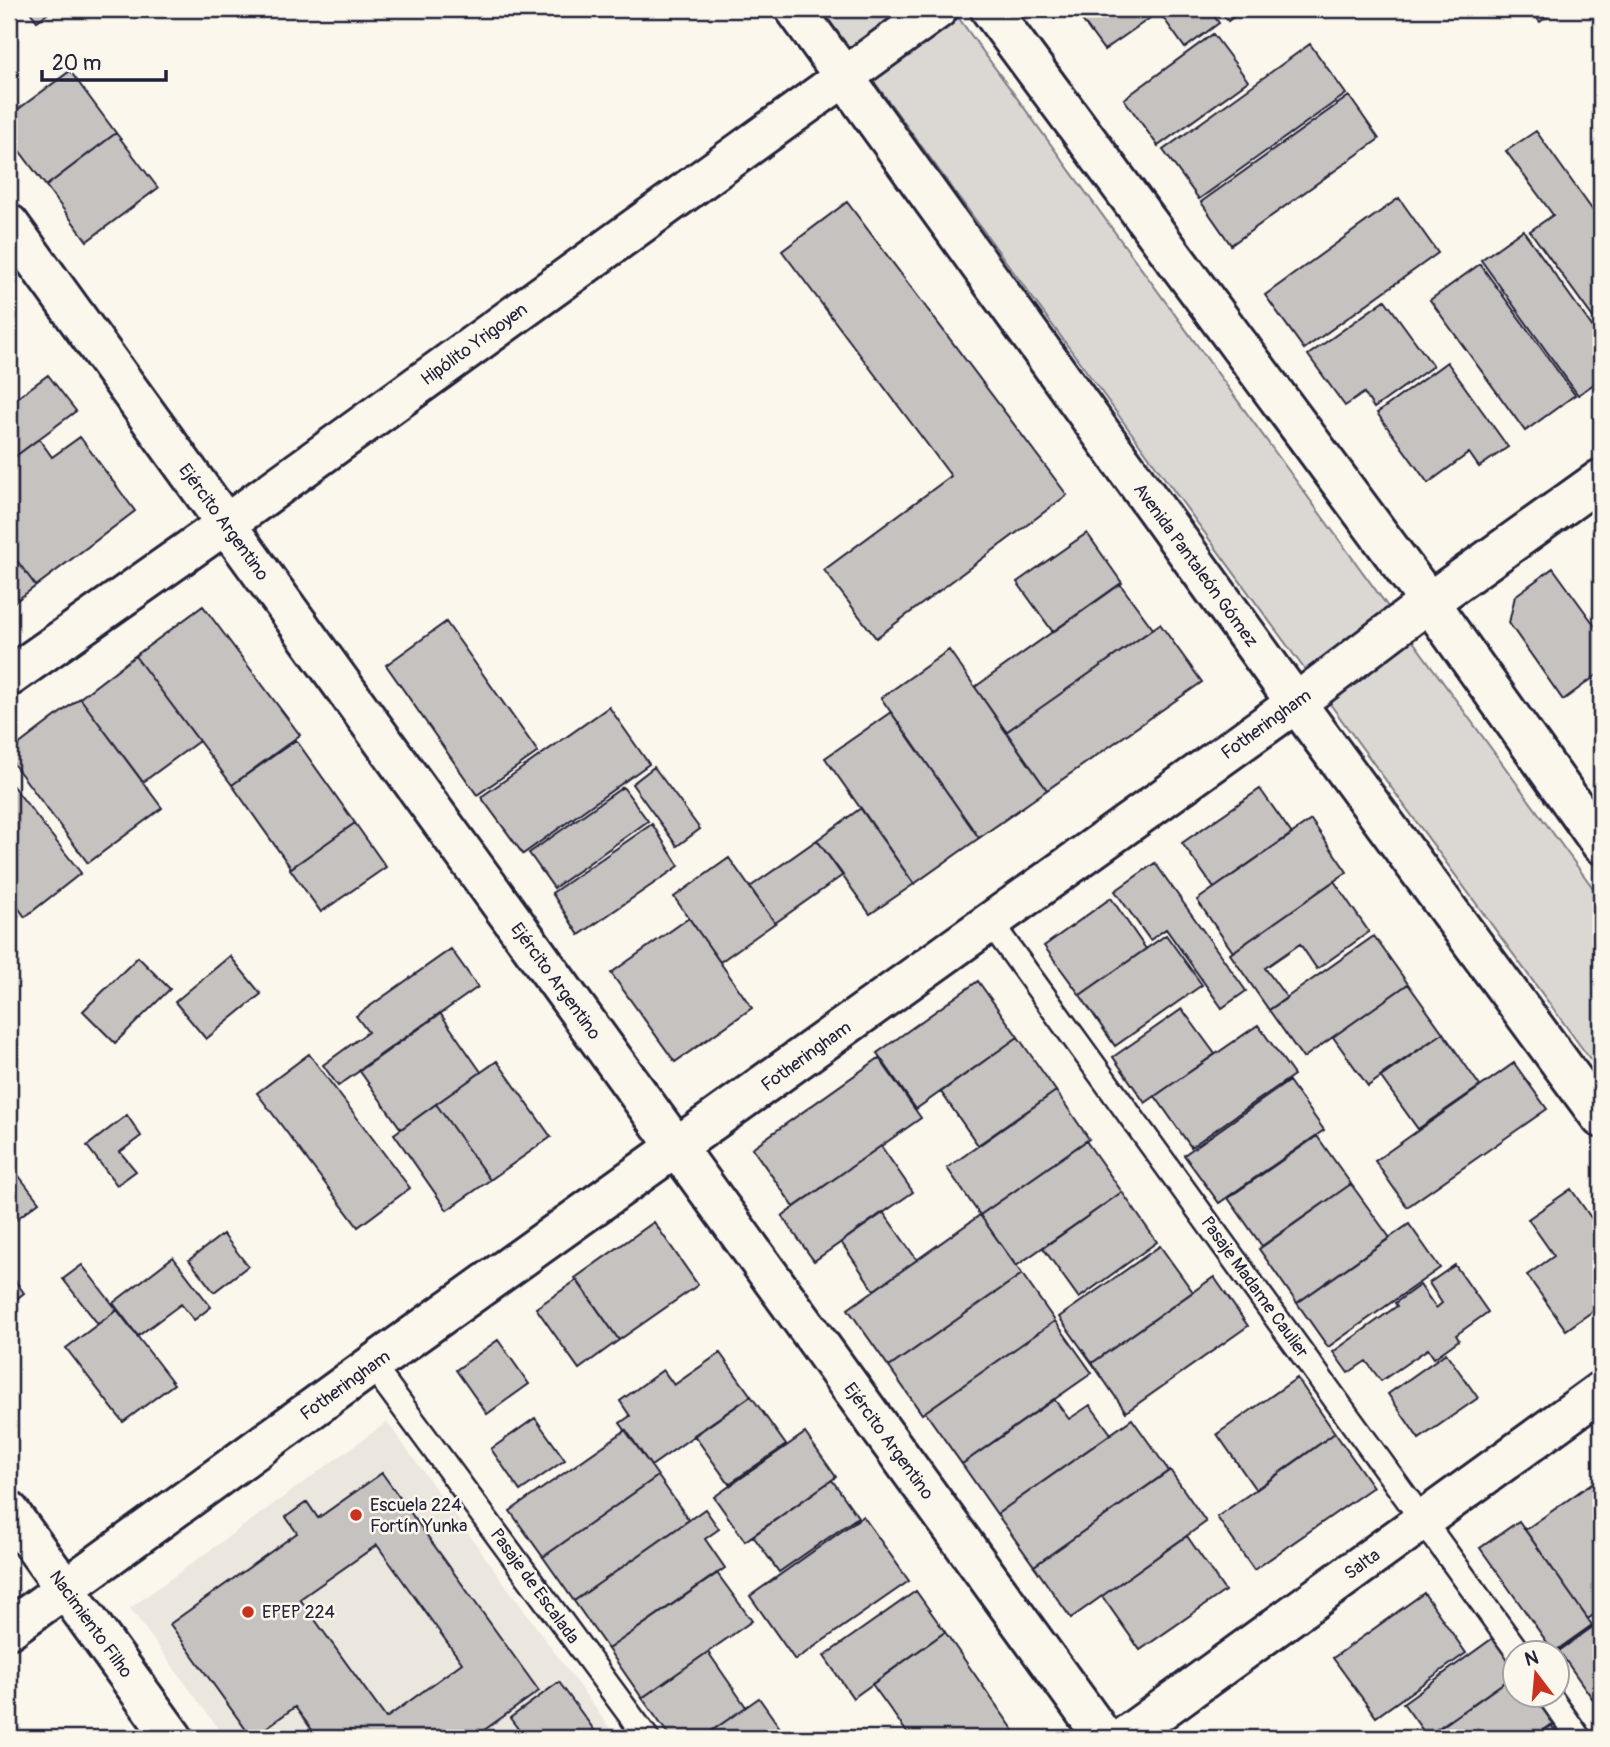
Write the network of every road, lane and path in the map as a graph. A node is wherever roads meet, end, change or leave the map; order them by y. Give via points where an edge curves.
1 (794, 9) edge
2 (938, 9) edge
3 (990, 9) edge
4 (843, 76) junction
5 (9, 224) edge
6 (1601, 479) edge
7 (226, 524) junction
8 (1429, 602) junction
9 (9, 677) edge
10 (1296, 703) junction
11 (1601, 844) edge
12 (990, 923) junction
13 (1601, 1118) edge
14 (677, 1149) junction
15 (372, 1365) junction
16 (1601, 1391) edge
17 (9, 1511) edge
18 (1423, 1519) junction
19 (65, 1589) junction
20 (9, 1629) edge
21 (1507, 1638) edge
22 (1557, 1708) edge
23 (173, 1738) edge
24 (647, 1738) edge
25 (1104, 1738) edge
26 (1123, 1738) edge
27 (1579, 1738) edge

1 - 4 street, Avenida Pantaleón Gómez
2 - 4 street, Hipólito Yrigoyen
3 - 8 street
4 - 7 street, Hipólito Yrigoyen
4 - 10 street, Avenida Pantaleón Gómez
5 - 7 street, Ejército Argentino
6 - 8 street, Fotheringham
7 - 9 street, Hipólito Yrigoyen
7 - 14 street, Ejército Argentino
8 - 10 street, Fotheringham
8 - 11 street
10 - 12 street, Fotheringham
10 - 13 street, Avenida Pantaleón Gómez
12 - 14 street, Fotheringham
12 - 18 lane, Pasaje Madame Caulier
14 - 15 street, Fotheringham
14 - 25 street, Ejército Argentino
15 - 19 street, Fotheringham
15 - 24 lane, Pasaje de Escalada
16 - 18 street, Salta
17 - 19 street, Nacimiento Filho
18 - 21 lane, Pasaje Madame Caulier
18 - 26 street, Salta
19 - 20 street, Fotheringham
19 - 23 street, Nacimiento Filho
22 - 27 lane

